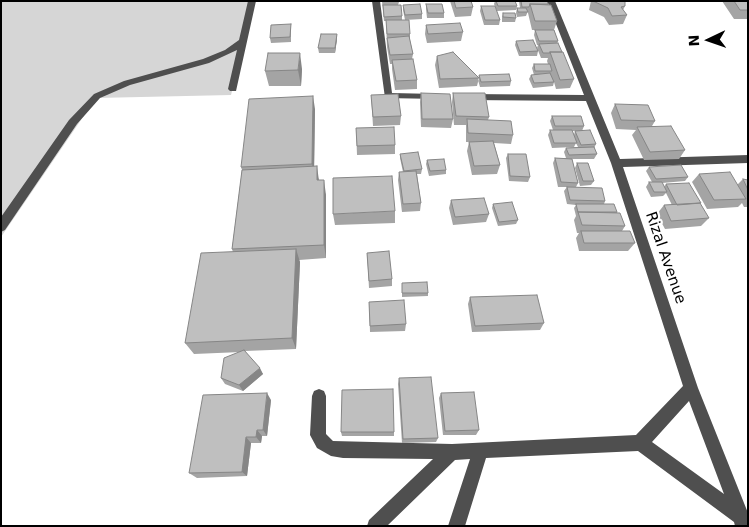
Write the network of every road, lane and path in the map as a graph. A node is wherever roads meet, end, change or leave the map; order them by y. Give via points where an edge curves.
1 (252, 1) edge
2 (376, 1) edge
3 (550, 1) edge
4 (243, 41) junction
5 (233, 89) dead end
6 (590, 98) junction
7 (748, 159) edge
8 (616, 163) junction
9 (1, 227) edge
10 (691, 388) junction
11 (319, 396) dead end
12 (640, 444) junction
13 (481, 450) junction
14 (452, 452) junction
15 (743, 522) edge
16 (375, 526) edge
17 (456, 526) edge

1 - 4 street
2 - 6 street via 388,96
3 - 6 street, Rizal Avenue
4 - 5 street
4 - 9 street via 206,62 127,83 97,96 73,122
6 - 8 street, Rizal Avenue
7 - 8 street
8 - 10 street, Rizal Avenue
10 - 12 street
10 - 15 street, Rizal Avenue
11 - 14 street via 318,435 322,443 331,448
12 - 13 street
12 - 15 street
13 - 14 street
13 - 17 street
14 - 16 street

